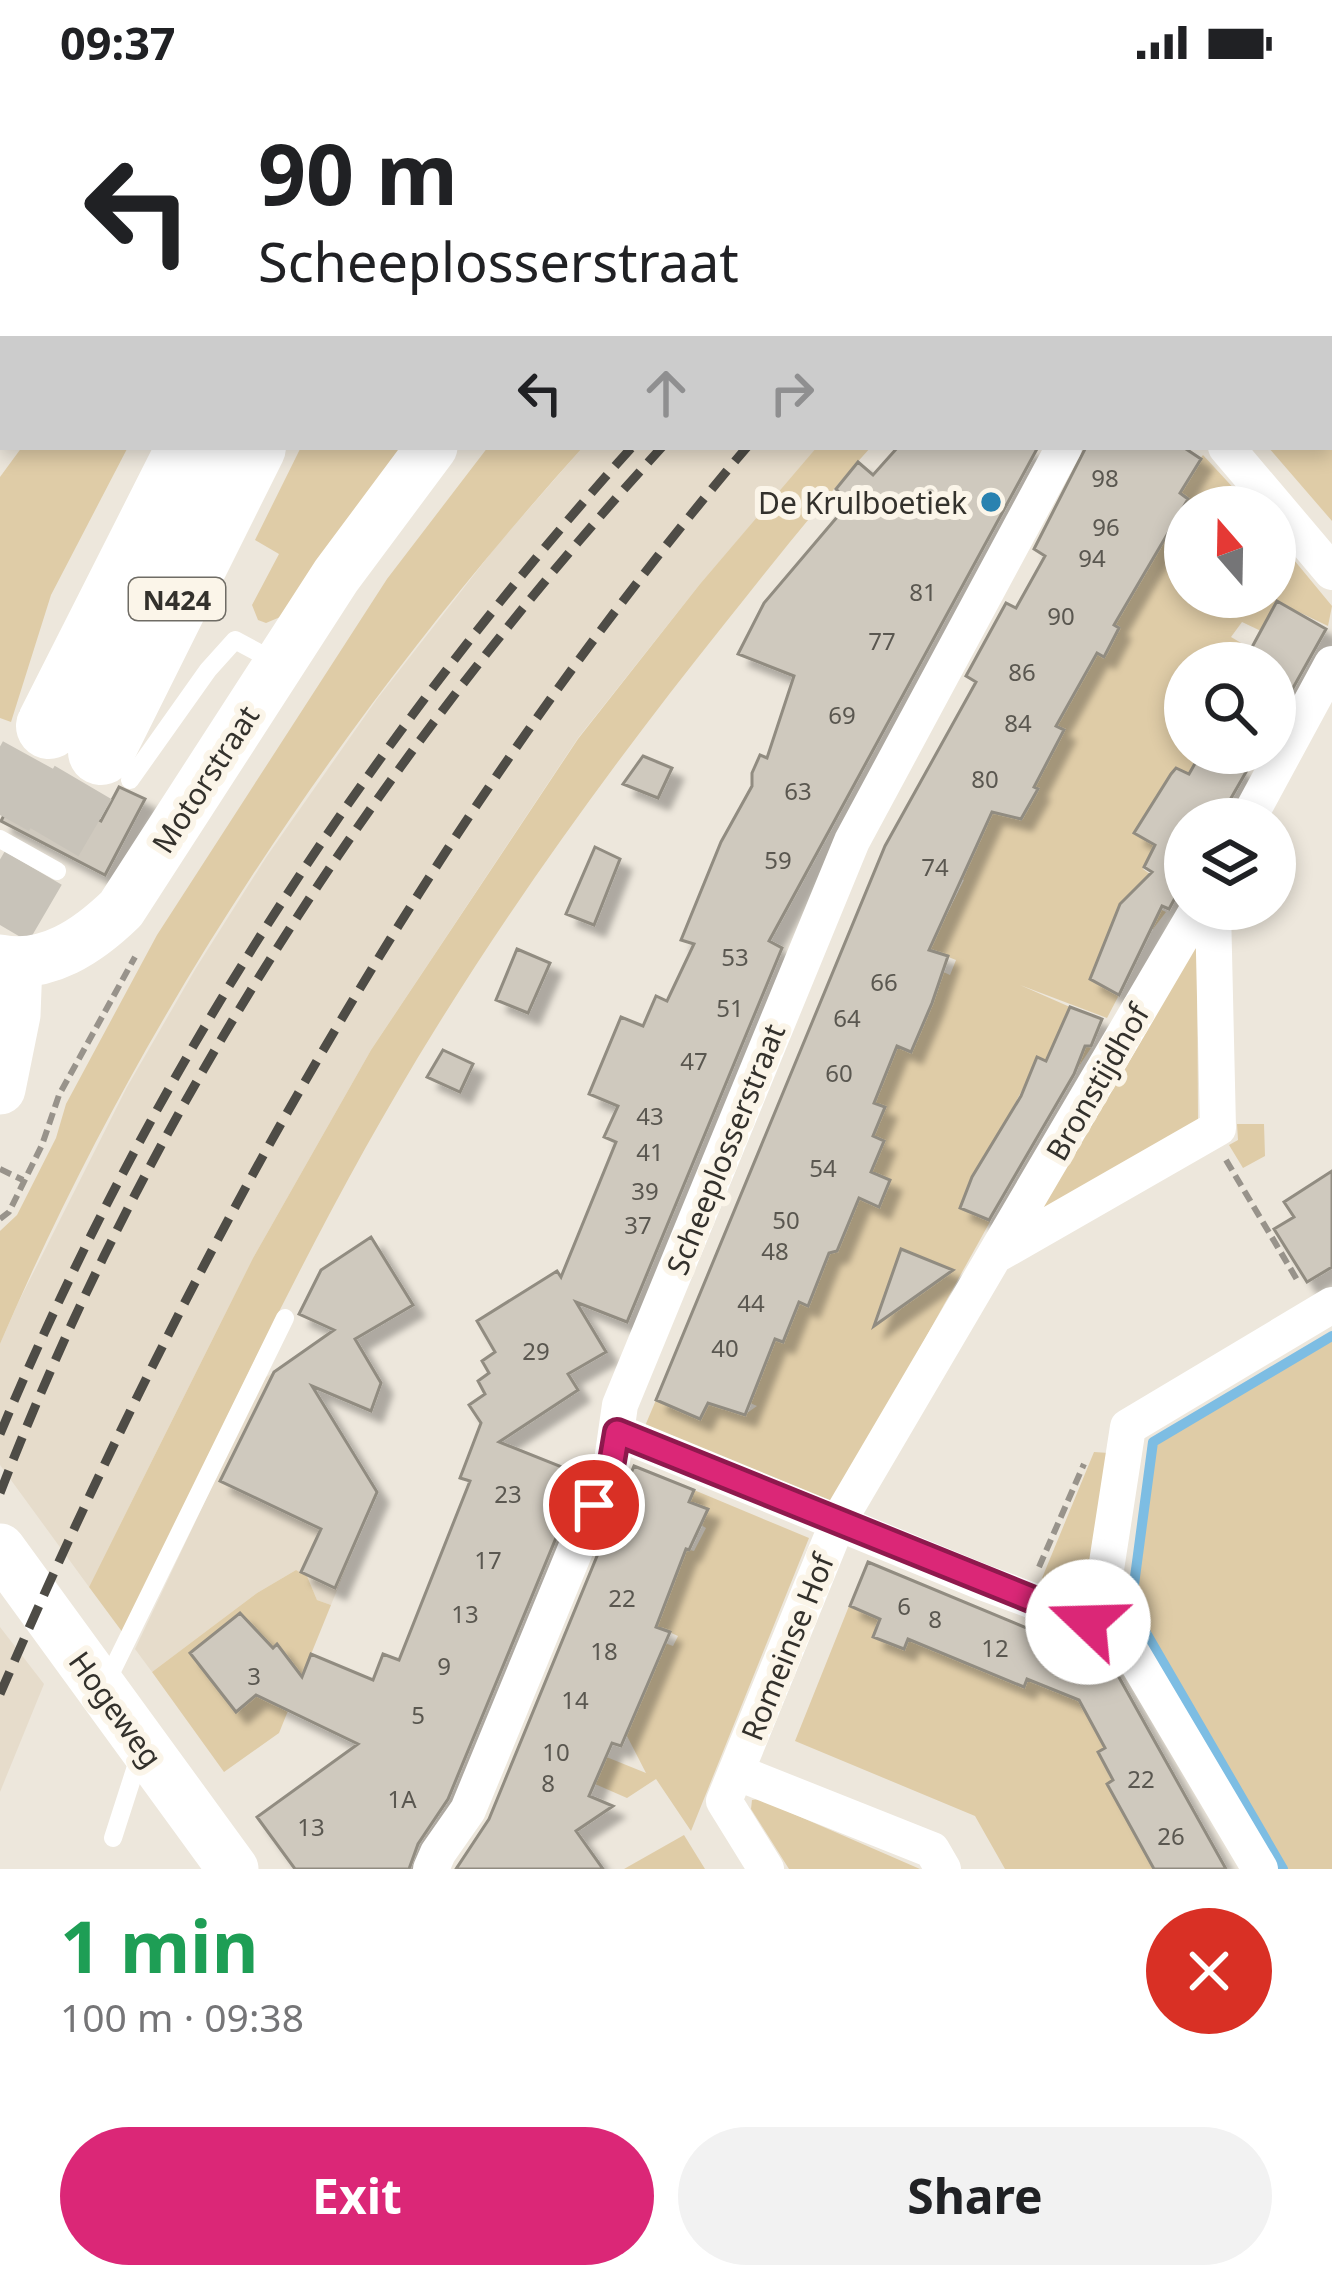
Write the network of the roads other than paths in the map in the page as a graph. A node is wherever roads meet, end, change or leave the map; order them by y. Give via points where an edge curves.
1 (189, 450) edge
2 (251, 450) edge
3 (431, 450) edge
4 (1062, 450) edge
5 (1229, 450) edge
6 (1332, 572) edge
7 (280, 664) junction
8 (1332, 664) edge
9 (94, 753) junction
10 (1259, 798) edge
11 (0, 839) edge
12 (57, 871) dead end
13 (1186, 930) edge
14 (1213, 930) edge
15 (8, 962) edge
16 (0, 1089) edge
17 (995, 1256) junction
18 (1325, 1310) edge
19 (285, 1318) dead end
20 (617, 1432) junction
21 (838, 1522) junction
22 (0, 1549) edge
23 (1120, 1634) junction
24 (103, 1690) junction
25 (143, 1746) junction
26 (736, 1772) junction
27 (113, 1838) dead end
28 (233, 1869) edge
29 (431, 1869) edge
30 (766, 1869) edge
31 (943, 1869) edge
32 (1260, 1869) edge

1 - 9 highway, N424
2 - 9 highway, N424
3 - 7 street, Motorstraat
4 - 20 street, Scheeplosserstraat via 852,841 620,1405
5 - 6 street
7 - 9 lane via 235,640 208,670
7 - 15 street, Motorstraat via 121,909 63,952
8 - 10 street
11 - 12 lane
13 - 17 street, Bronstijdhof
14 - 17 street, Bronstijdhof via 1218,1128
15 - 16 street, Motorstraat via 15,1015
17 - 21 street, Bronstijdhof
18 - 23 street via 1128,1427 1102,1595
19 - 24 lane
20 - 21 street
20 - 29 street, Scheeplosserstraat via 468,1810
21 - 23 street
21 - 26 street, Romeinse Hof
22 - 24 street, Hogeweg
23 - 32 street
24 - 25 street, Hogeweg
25 - 27 lane
25 - 28 street, Hogeweg
26 - 30 street, Romeinse Hof via 724,1801
26 - 31 street, Romeinse Hof via 932,1850

